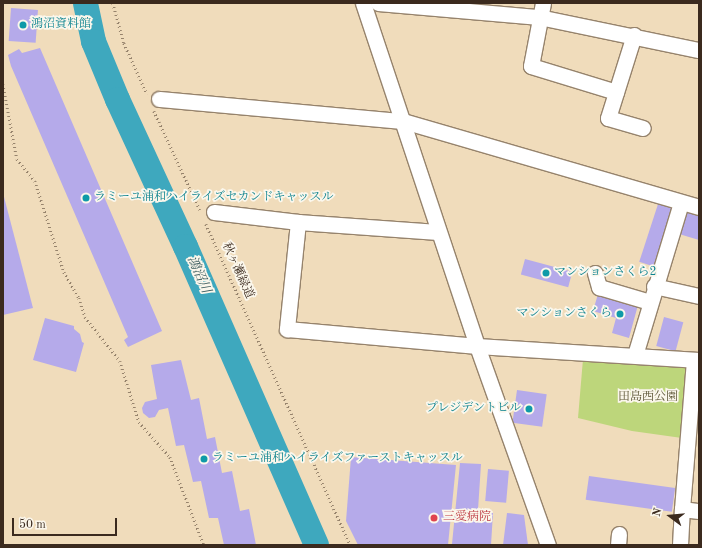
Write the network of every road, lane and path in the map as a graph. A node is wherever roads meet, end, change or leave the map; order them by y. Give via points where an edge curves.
1 (113, 3) edge
2 (363, 3) edge
3 (378, 3) edge
4 (541, 10) edge
5 (634, 35) junction
6 (699, 50) edge
7 (3, 84) edge
8 (616, 92) junction
9 (153, 101) junction
10 (403, 121) junction
11 (643, 128) dead end
12 (681, 203) junction
13 (699, 207) edge
14 (206, 214) junction
15 (298, 222) junction
16 (438, 232) junction
17 (595, 273) dead end
18 (654, 286) junction
19 (699, 296) edge
20 (650, 302) junction
21 (477, 346) junction
22 (635, 355) junction
23 (697, 360) edge
24 (682, 509) junction
25 (699, 512) edge
26 (204, 545) edge
27 (350, 545) edge
28 (548, 545) edge
29 (680, 545) edge

1 - 9 path, 秋ヶ瀬緑道 via 124,43
2 - 10 street
3 - 4 street
4 - 5 street
4 - 8 street via 531,66
5 - 6 street
5 - 8 street
7 - 26 path via 17,159 35,181 64,272 79,298 85,317 120,360 139,422 170,457
8 - 11 street via 608,118
9 - 10 street
9 - 14 path, 秋ヶ瀬緑道
10 - 12 street
10 - 16 street
12 - 13 street
12 - 18 street
14 - 15 street
14 - 27 path, 秋ヶ瀬緑道
15 - 16 street
15 - 21 street via 287,329
16 - 21 street
17 - 20 street via 599,287
18 - 19 street
18 - 20 street
20 - 22 street
21 - 22 street
21 - 28 street
22 - 23 street
23 - 24 street
24 - 25 street
24 - 29 street

